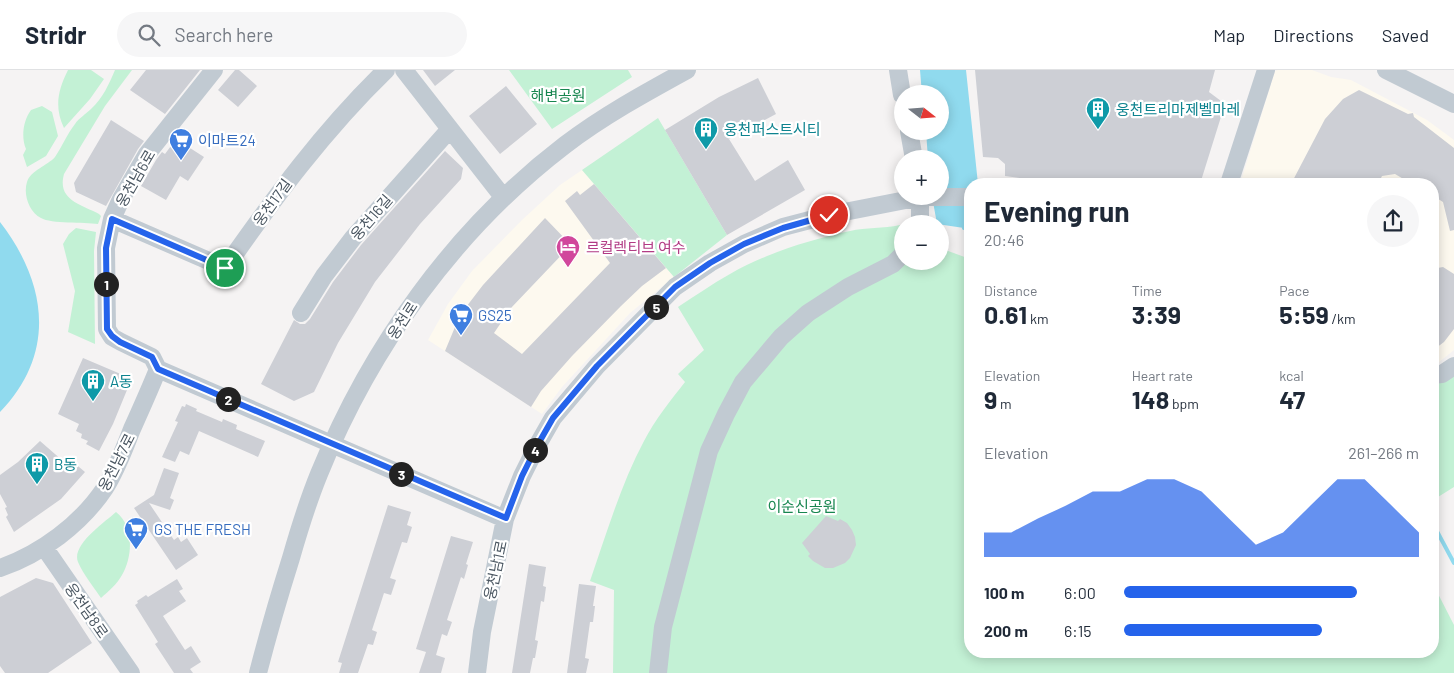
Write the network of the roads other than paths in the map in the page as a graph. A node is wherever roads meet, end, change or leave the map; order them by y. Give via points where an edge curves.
1 (214, 70) edge
2 (386, 70) edge
3 (404, 70) edge
4 (686, 70) edge
5 (898, 70) edge
6 (1266, 70) edge
7 (1386, 70) edge
8 (900, 85) edge
9 (1454, 104) edge
10 (450, 129) junction
11 (1231, 178) edge
12 (503, 197) junction
13 (949, 197) edge
14 (964, 198) edge
15 (894, 201) edge
16 (112, 219) junction
17 (894, 263) edge
18 (301, 312) dead end
19 (1454, 366) edge
20 (158, 369) junction
21 (1439, 374) edge
22 (331, 444) junction
23 (506, 518) junction
24 (44, 547) junction
25 (0, 568) edge
26 (131, 673) edge
27 (258, 673) edge
28 (477, 673) edge
29 (658, 673) edge

1 - 16 street, 웅천남6로 via 147,154
2 - 16 street, 웅천17길 via 303,161 225,268
3 - 10 street
4 - 12 street, 웅천로 via 609,114 565,145
5 - 8 street
6 - 11 street
7 - 9 street
10 - 12 street
10 - 18 street, 웅천16길 via 353,238
12 - 22 street, 웅천로 via 422,289 377,358
13 - 14 street, 웅천남1로
15 - 23 street, 웅천남1로 via 783,228 744,244 675,287 597,366 553,418 522,476
16 - 20 street, 웅천남6로 via 106,248 107,329 120,342 152,357
17 - 29 street via 848,287 808,314 781,337 743,382 709,451 664,627
19 - 21 street
20 - 22 street
20 - 24 street, 웅천남7로 via 105,488 78,519
22 - 23 street
22 - 27 street, 웅천로 via 306,510
23 - 28 street, 웅천남1로 via 482,632
24 - 25 street, 웅천남7로
24 - 26 street, 웅천남8로

